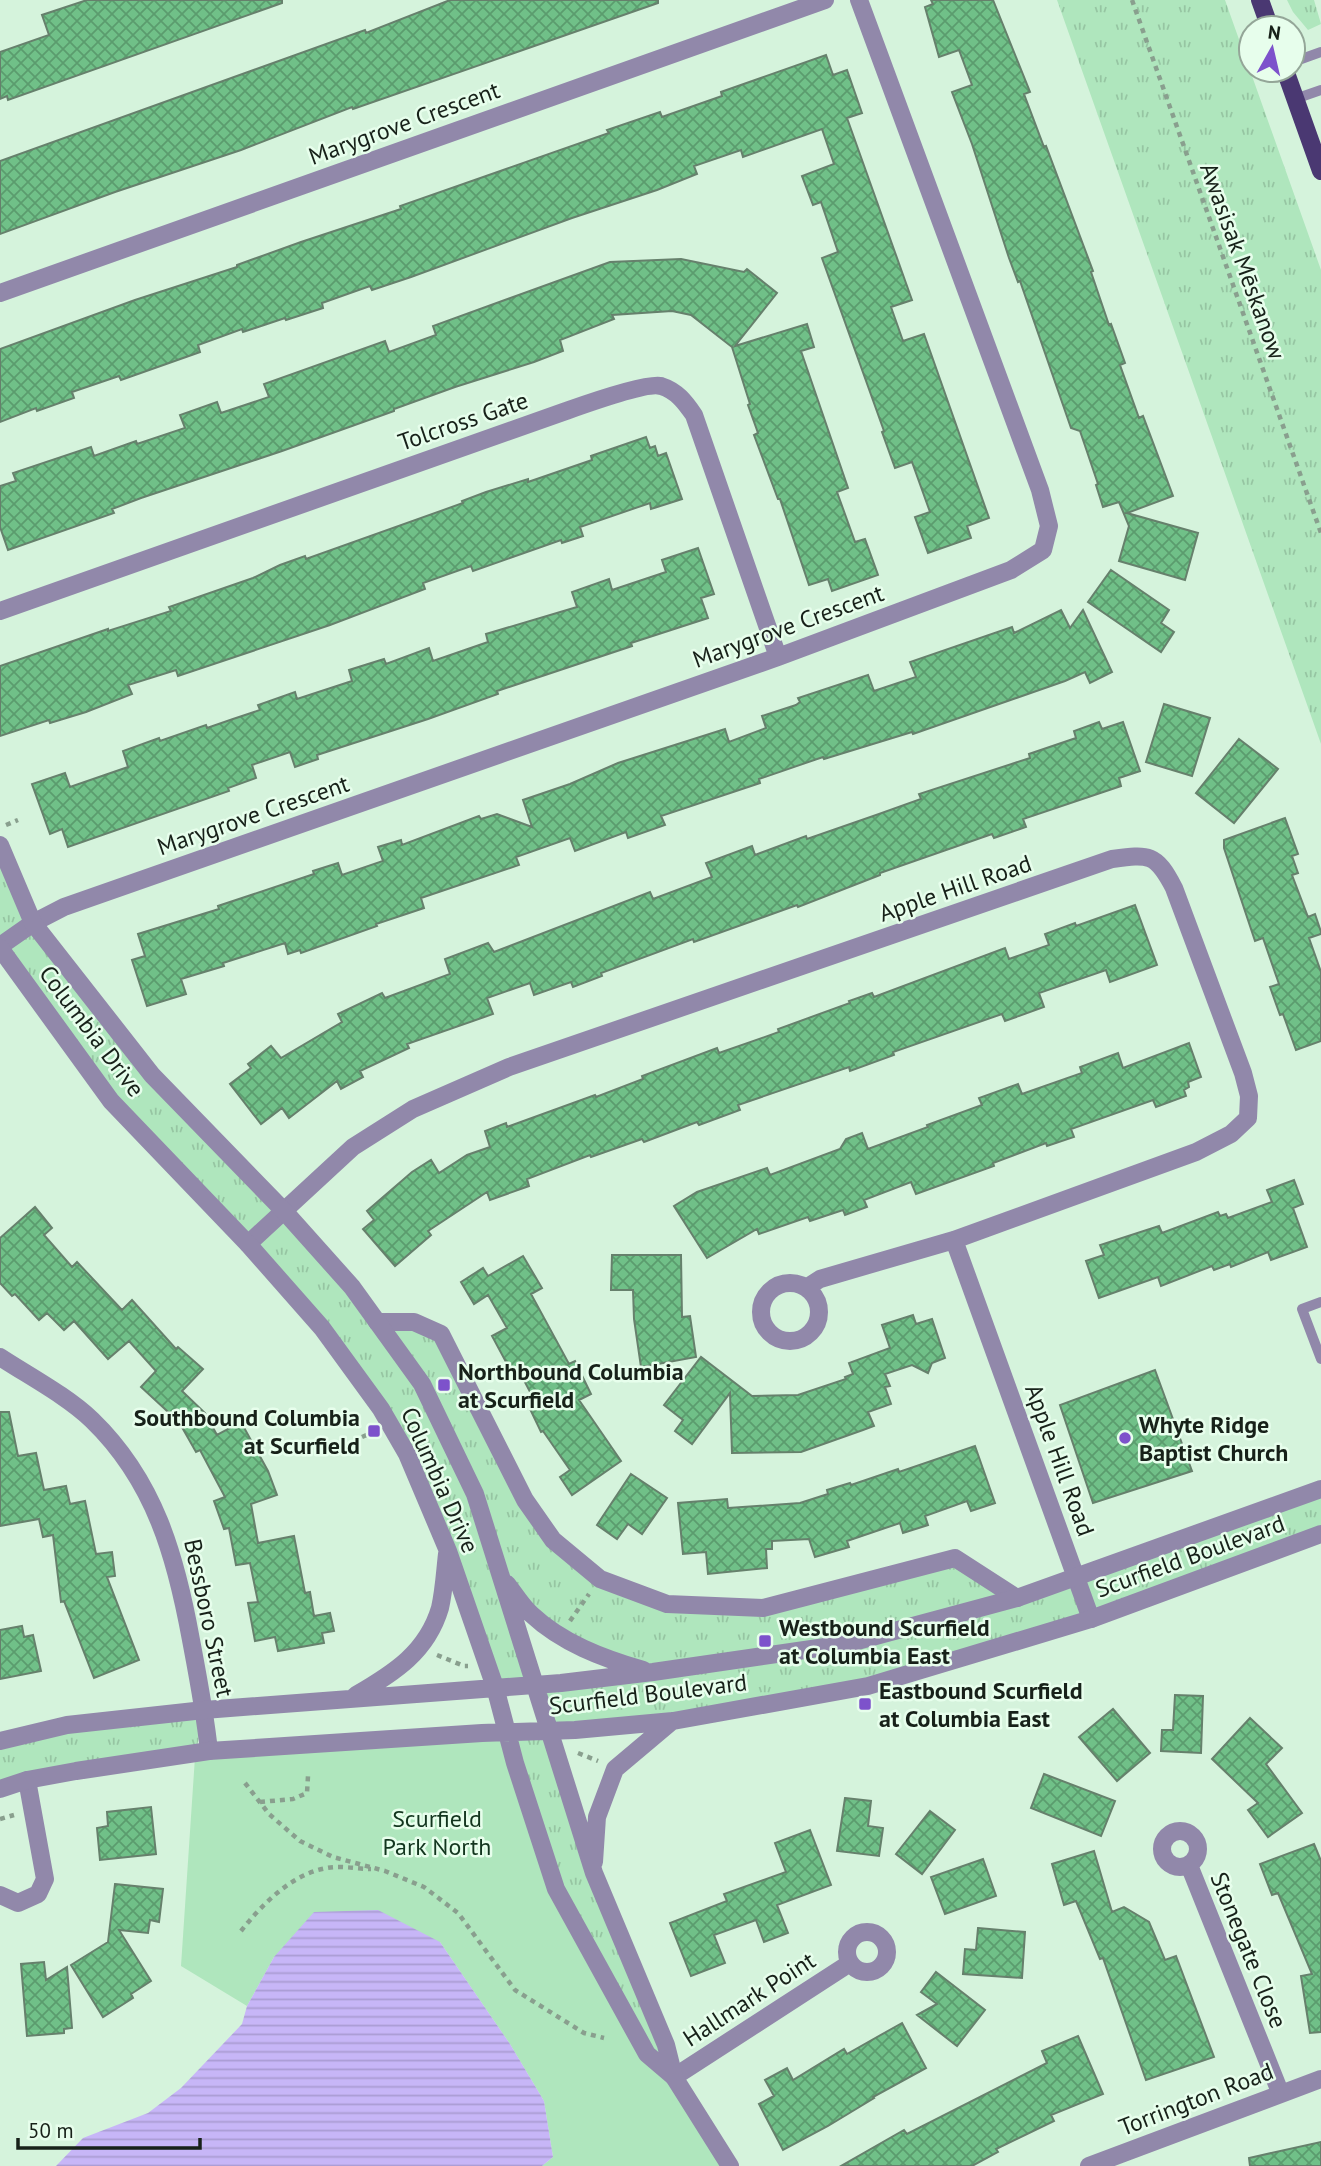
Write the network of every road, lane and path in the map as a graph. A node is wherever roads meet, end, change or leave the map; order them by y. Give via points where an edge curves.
1 (825, 0) edge
2 (859, 0) edge
3 (1132, 0) edge
4 (1290, 84) edge
5 (1321, 90) edge
6 (1295, 99) junction
7 (1321, 171) edge
8 (0, 293) edge
9 (1321, 533) edge
10 (0, 611) edge
11 (778, 657) junction
12 (18, 820) dead end
13 (5, 825) dead end
14 (0, 845) edge
15 (33, 923) junction
16 (0, 947) edge
17 (285, 1212) junction
18 (954, 1240) junction
19 (247, 1244) junction
20 (806, 1288) dead end
21 (1321, 1302) edge
22 (377, 1322) junction
23 (0, 1357) edge
24 (1321, 1359) edge
25 (374, 1432) dead end
26 (362, 1437) dead end
27 (1321, 1489) edge
28 (1321, 1534) edge
29 (448, 1550) junction
30 (499, 1574) junction
31 (1076, 1578) junction
32 (600, 1579) junction
33 (1017, 1598) junction
34 (1091, 1619) junction
35 (566, 1626) dead end
36 (427, 1650) dead end
37 (464, 1667) dead end
38 (653, 1672) junction
39 (536, 1684) junction
40 (495, 1687) junction
41 (351, 1698) junction
42 (204, 1710) junction
43 (673, 1721) junction
44 (506, 1732) junction
45 (551, 1732) junction
46 (0, 1741) edge
47 (209, 1751) junction
48 (308, 1776) dead end
49 (27, 1780) junction
50 (245, 1783) dead end
51 (0, 1789) edge
52 (259, 1802) junction
53 (15, 1815) dead end
54 (0, 1819) edge
55 (1189, 1865) dead end
56 (383, 1870) junction
57 (594, 1873) junction
58 (0, 1895) edge
59 (241, 1931) dead end
60 (850, 1963) dead end
61 (604, 2038) dead end
62 (674, 2077) junction
63 (1321, 2079) edge
64 (1280, 2092) junction
65 (730, 2166) edge
66 (1089, 2166) edge

1 - 8 street, Marygrove Crescent
2 - 11 street, Marygrove Crescent via 1040,490 1049,526 1043,550 1011,570
3 - 9 path, Awasisak Mēskanow
4 - 6 main road
5 - 6 lane
6 - 7 main road
10 - 11 street, Tolcross Gate via 566,411 659,385 679,395 694,415
11 - 15 street, Marygrove Crescent via 64,907
12 - 13 path
14 - 15 street, Columbia Drive
15 - 16 street, Marygrove Crescent
15 - 17 street, Columbia Drive via 152,1075
16 - 19 street, Columbia Drive via 111,1101
17 - 18 street, Apple Hill Road via 353,1147 412,1109 455,1089 1112,859 1143,855 1163,866 1174,888 1243,1073 1248,1118 1231,1134 1196,1152
17 - 19 street, Apple Hill Road
17 - 22 street, Columbia Drive
18 - 20 street, Apple Hill Road via 820,1279
18 - 31 street, Apple Hill Road
19 - 29 street, Columbia Drive via 322,1328 381,1409 407,1454
21 - 24 lane via 1302,1309
22 - 30 street, Columbia Drive via 422,1384 450,1440 475,1494
22 - 32 street via 414,1322 441,1334 525,1500 553,1540
23 - 42 street, Bessboro Street via 91,1419 135,1474 163,1527 175,1565
25 - 26 path
27 - 31 street, Scurfield Boulevard
28 - 34 street, Scurfield Boulevard
29 - 40 street, Columbia Drive
29 - 41 street via 439,1608 421,1648 390,1675
30 - 38 street via 529,1612 559,1636 613,1661
30 - 39 street, Columbia Drive
31 - 33 street, Scurfield Boulevard
31 - 34 street, Apple Hill Road
32 - 33 street via 667,1604 763,1608 955,1558
32 - 35 path
33 - 38 street, Scurfield Boulevard via 846,1644
34 - 43 street, Scurfield Boulevard via 868,1686
36 - 37 path
38 - 39 street, Scurfield Boulevard
39 - 40 street, Scurfield Boulevard
39 - 45 street, Columbia Drive
40 - 41 street, Scurfield Boulevard
40 - 44 street, Columbia Drive
41 - 42 street, Scurfield Boulevard
42 - 46 street, Scurfield Boulevard via 67,1725
42 - 47 street, Bessboro Street
43 - 45 street, Scurfield Boulevard
43 - 57 street via 615,1769 597,1817
44 - 45 street, Scurfield Boulevard
44 - 47 street, Scurfield Boulevard
44 - 62 street, Columbia Drive via 556,1889 647,2054
45 - 57 street, Columbia Drive
47 - 49 street, Scurfield Boulevard
48 - 52 path via 307,1793
49 - 51 street, Scurfield Boulevard
49 - 58 street via 45,1879 37,1894 18,1903
50 - 52 path
52 - 56 path via 300,1841 333,1857
53 - 54 path
55 - 64 street, Stonegate Close
56 - 59 path via 336,1867 304,1876 271,1898
56 - 61 path via 424,1887 458,1913 515,1990 584,2033
57 - 62 street, Columbia Drive via 666,2045
60 - 62 street, Hallmark Point
62 - 65 street, Columbia Drive
63 - 64 street, Torrington Road
64 - 66 street, Torrington Road

